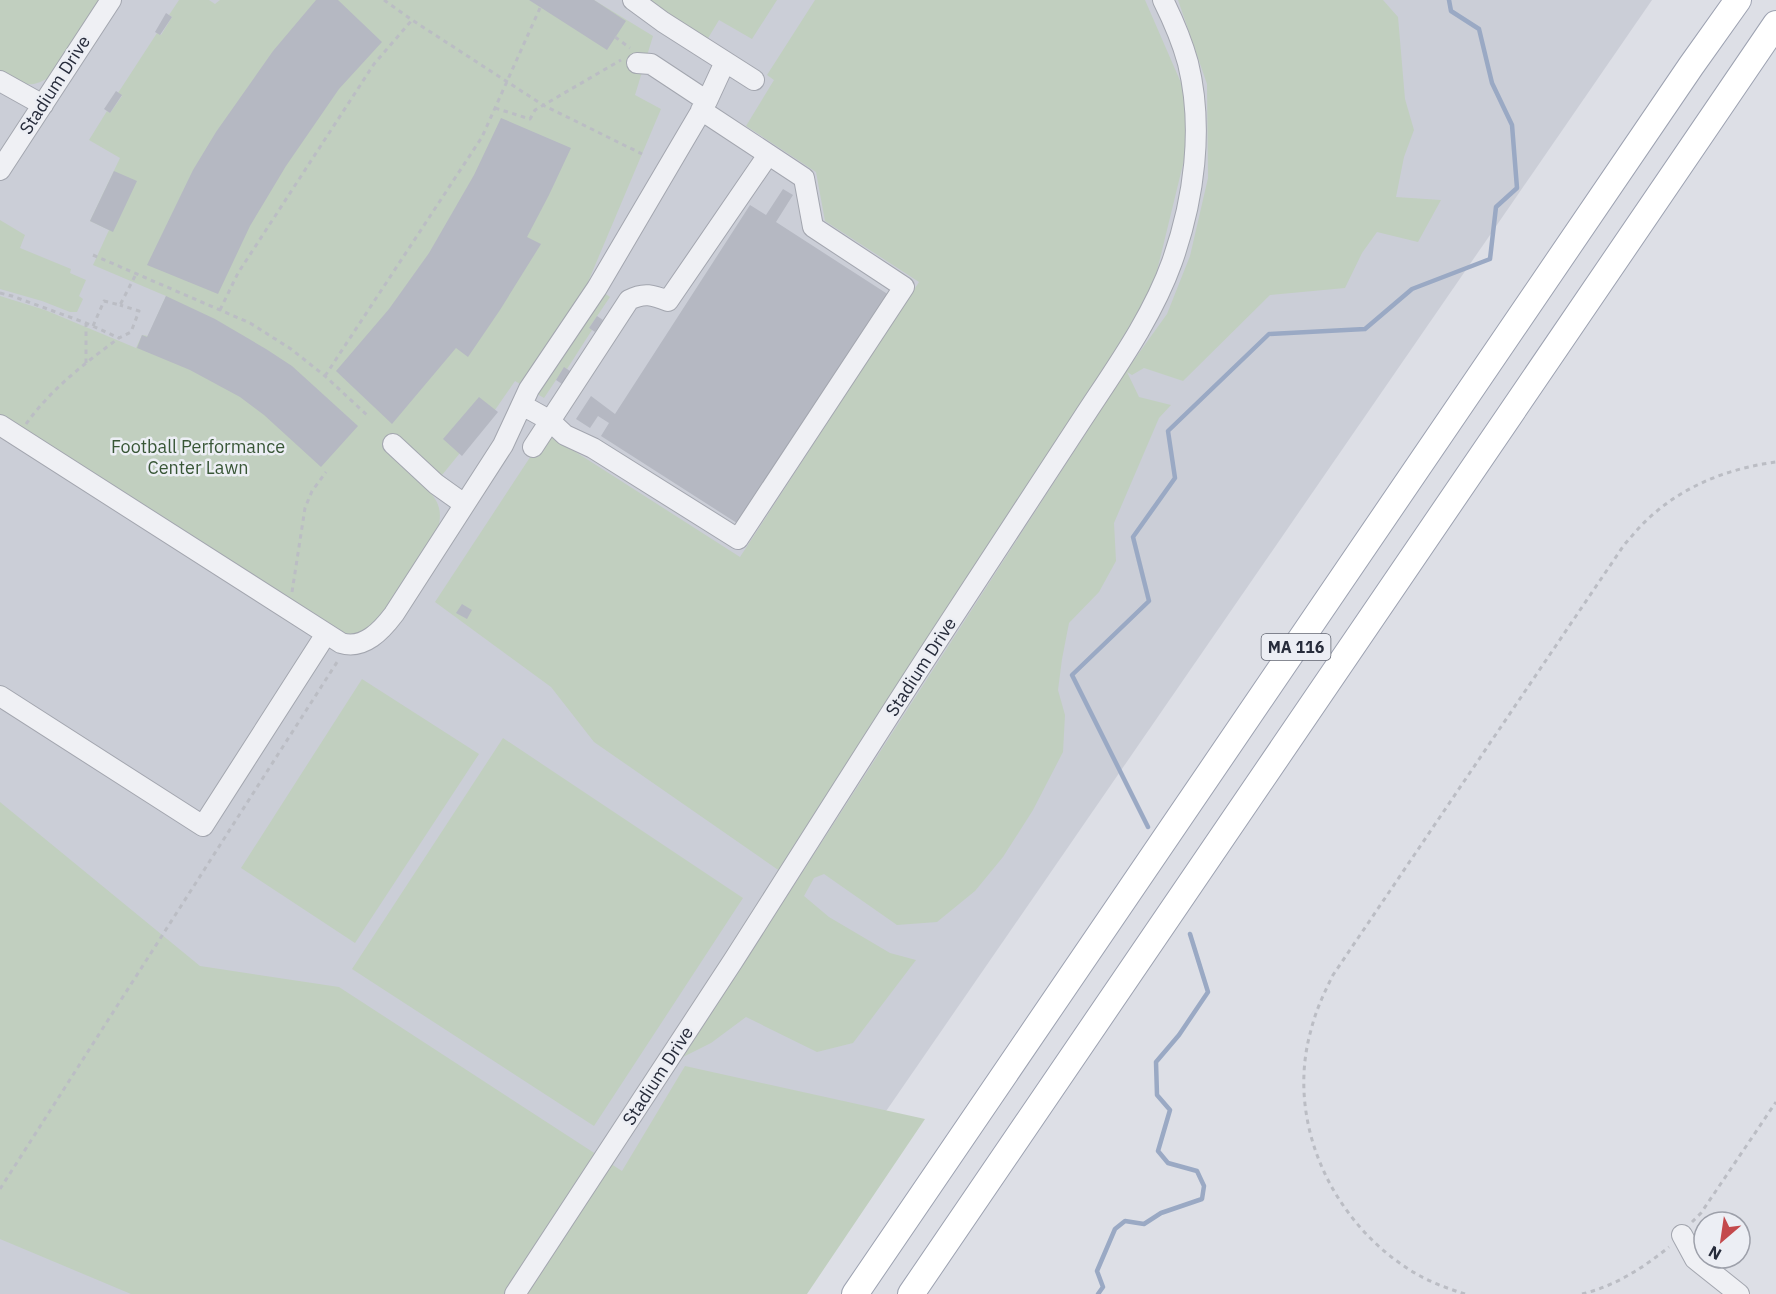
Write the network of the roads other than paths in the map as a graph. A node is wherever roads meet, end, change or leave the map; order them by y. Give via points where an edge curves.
1 (111, 0) edge
2 (633, 0) edge
3 (1163, 0) edge
4 (1738, 0) edge
5 (1776, 24) edge
6 (629, 58) road end
7 (725, 62) junction
8 (753, 80) dead end
9 (0, 81) edge
10 (43, 105) junction
11 (704, 106) junction
12 (768, 154) junction
13 (0, 170) edge
14 (522, 405) junction
15 (549, 420) junction
16 (0, 425) edge
17 (393, 444) dead end
18 (533, 447) dead end
19 (464, 504) junction
20 (326, 634) junction
21 (0, 696) edge
22 (1682, 1235) road end
23 (515, 1294) edge
24 (855, 1294) edge
25 (911, 1294) edge
26 (1739, 1294) edge

1 - 10 street, Stadium Drive
2 - 7 street
3 - 23 street, Stadium Drive via 1188,62 1196,142 1185,217 1159,292 1106,383
4 - 24 main road, MA 116
5 - 25 main road, MA 116
6 - 11 street via 651,64
7 - 8 street
7 - 11 street
9 - 10 street
10 - 13 street, Stadium Drive
11 - 12 street
11 - 14 street via 597,288
12 - 15 street via 668,301 639,294 629,300
12 - 15 street via 804,178 813,227 904,287 738,539 593,448 565,435
14 - 15 street
14 - 19 street via 503,445
15 - 18 street
16 - 20 street
17 - 19 street
19 - 20 street via 383,628 366,641 348,645
20 - 21 street via 203,826
22 - 26 street via 1695,1259

